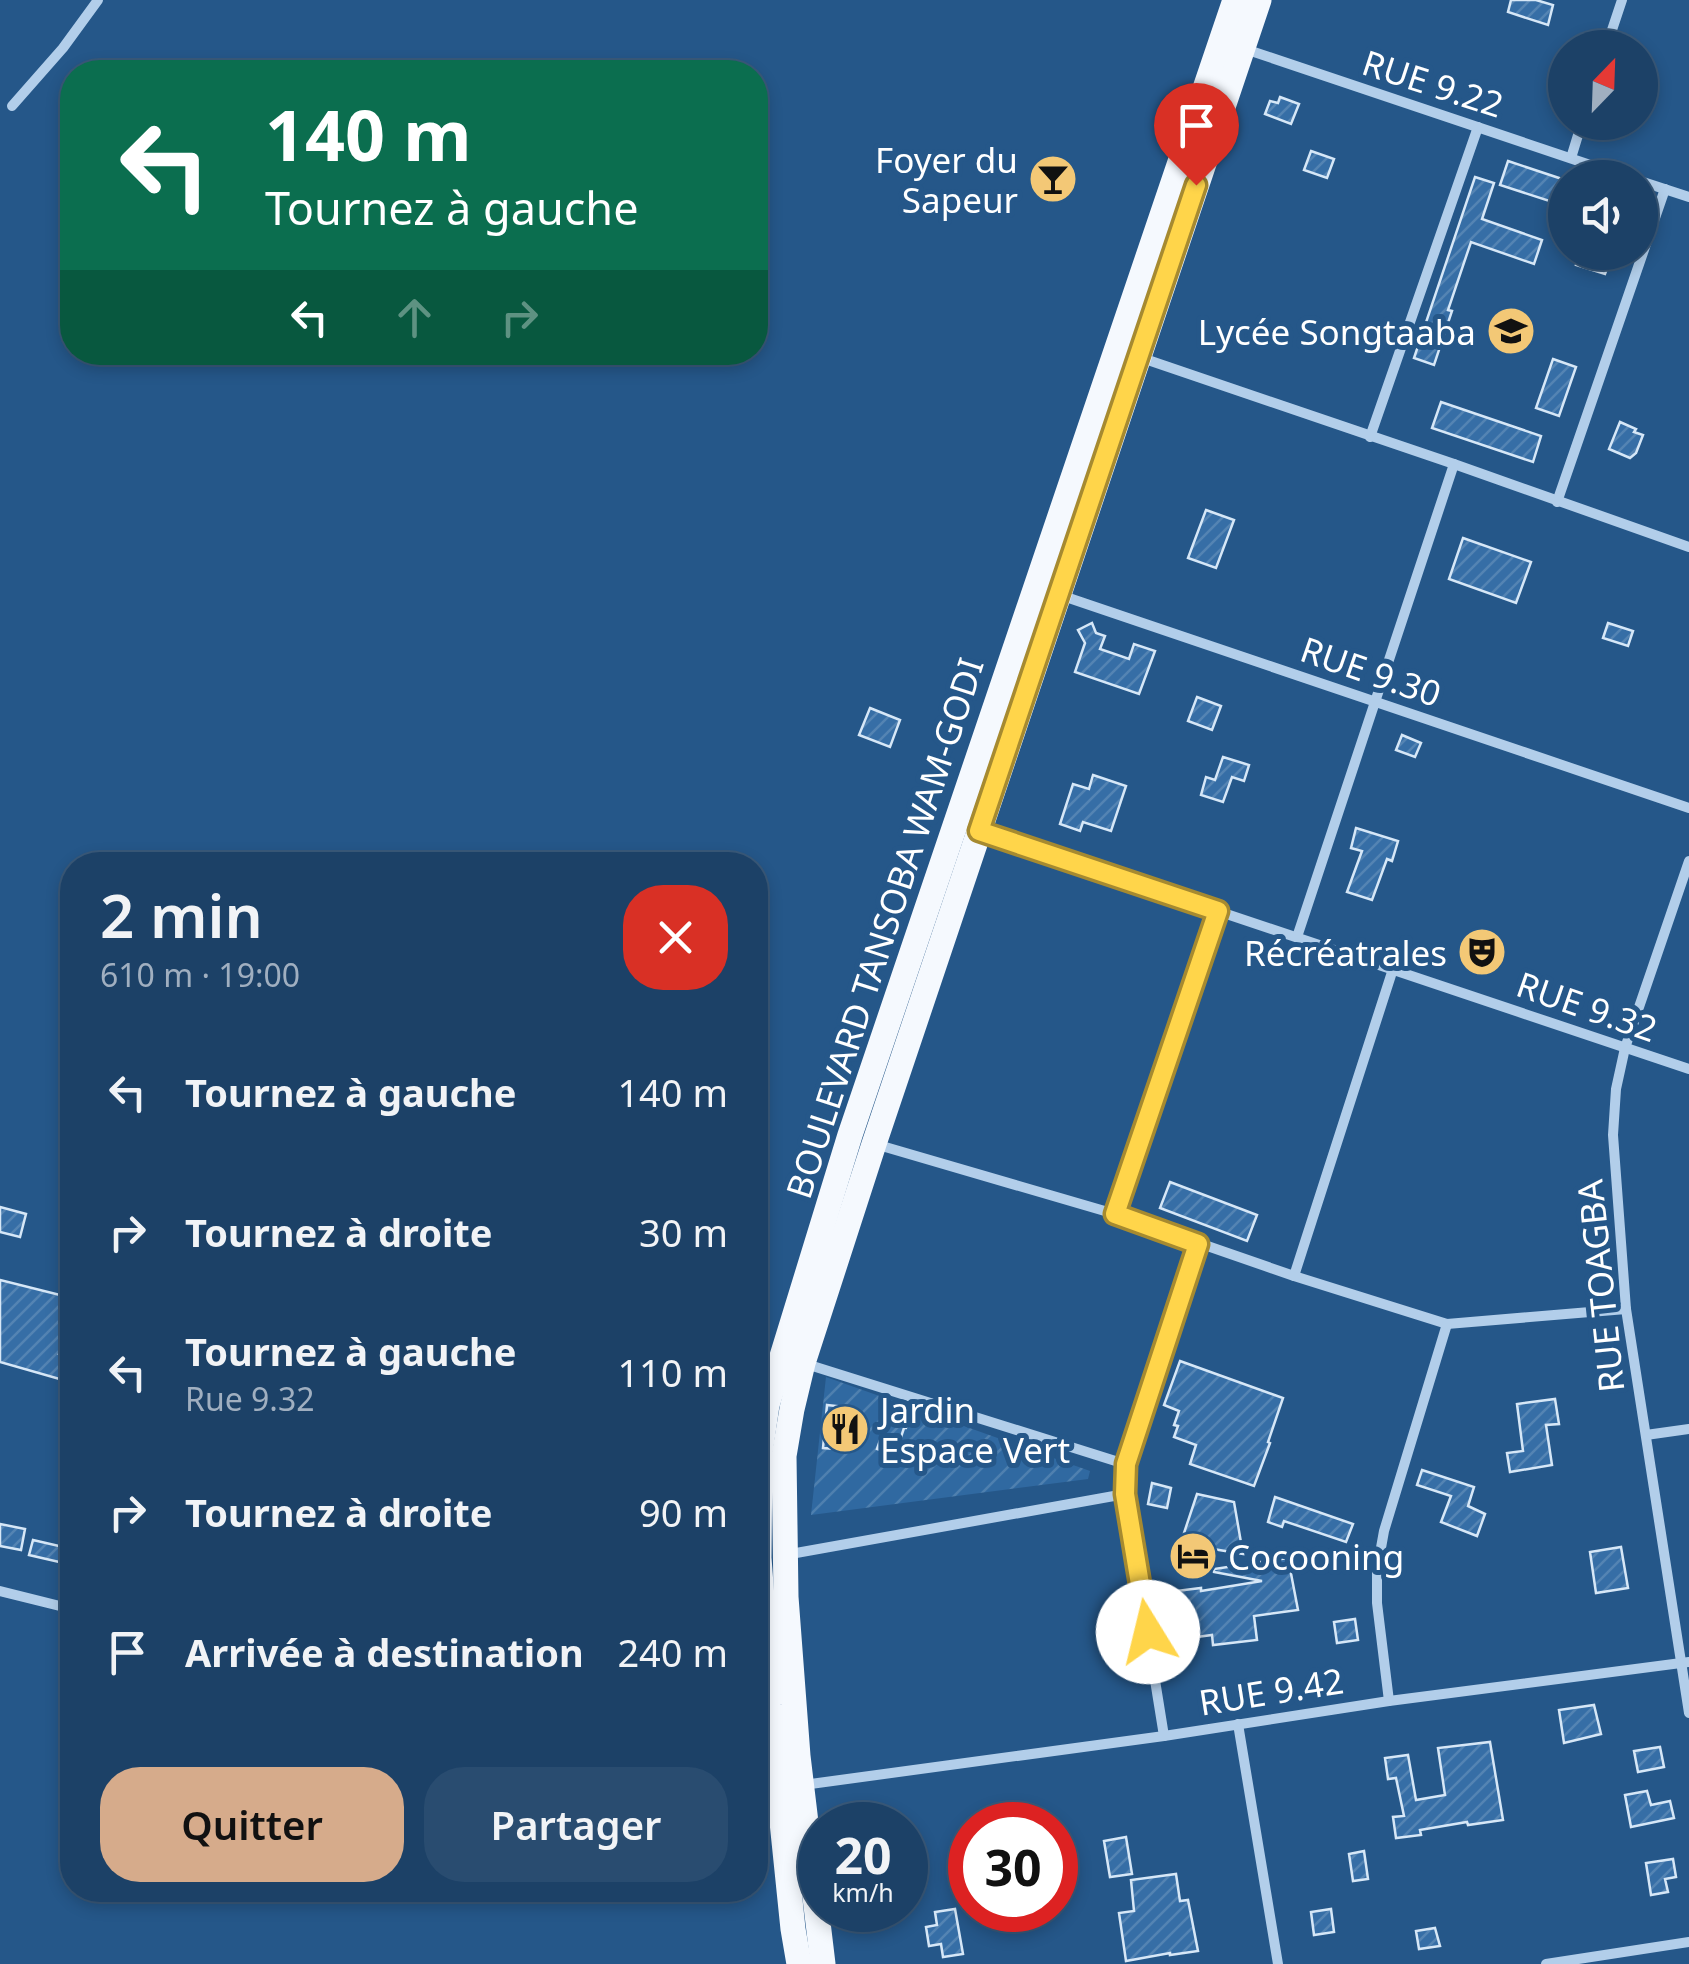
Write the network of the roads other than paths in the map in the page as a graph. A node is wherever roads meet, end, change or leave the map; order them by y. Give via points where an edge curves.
1 (98, 0) edge
2 (1235, 0) edge
3 (1258, 0) edge
4 (1622, 0) edge
5 (1612, 30) edge
6 (1232, 44) junction
7 (12, 106) dead end
8 (1478, 127) junction
9 (1576, 140) edge
10 (1571, 158) junction
11 (1577, 160) edge
12 (1658, 187) edge
13 (1665, 190) junction
14 (1689, 198) edge
15 (1127, 353) junction
16 (1370, 437) junction
17 (1454, 464) junction
18 (1558, 502) junction
19 (1689, 547) edge
20 (1046, 591) junction
21 (1375, 701) junction
22 (1689, 808) edge
23 (967, 827) junction
24 (1689, 861) edge
25 (1218, 911) junction
26 (1296, 936) junction
27 (1393, 969) junction
28 (1625, 1048) junction
29 (1689, 1069) edge
30 (874, 1144) junction
31 (1115, 1214) junction
32 (1198, 1244) junction
33 (1294, 1276) junction
34 (1626, 1309) junction
35 (1447, 1324) junction
36 (803, 1364) junction
37 (768, 1401) edge
38 (1689, 1429) edge
39 (1646, 1435) junction
40 (1126, 1464) junction
41 (1125, 1494) junction
42 (784, 1555) junction
43 (0, 1592) edge
44 (60, 1605) edge
45 (1685, 1663) edge
46 (1389, 1700) junction
47 (1689, 1714) edge
48 (1238, 1724) junction
49 (1164, 1736) junction
50 (768, 1748) edge
51 (802, 1785) junction
52 (1689, 1942) edge
53 (799, 1964) edge
54 (823, 1964) edge
55 (1278, 1964) edge
56 (1546, 1964) edge

1 - 7 street
2 - 6 main road, BOULEVARD TANSOBA WAM-GODI
3 - 6 main road, BOULEVARD TANSOBA WAM-GODI
4 - 5 street
6 - 8 street, RUE 9.22
6 - 15 main road, BOULEVARD TANSOBA WAM-GODI via 1195,123
8 - 10 street, RUE 9.22
8 - 16 street
9 - 10 street
10 - 11 street, RUE 9.22
12 - 13 street
13 - 14 street
13 - 18 street
15 - 16 street
15 - 20 main road, BOULEVARD TANSOBA WAM-GODI
16 - 17 street
17 - 18 street
17 - 21 street
18 - 19 street
20 - 21 street, RUE 9.30
20 - 23 main road, BOULEVARD TANSOBA WAM-GODI
21 - 22 street, RUE 9.30
21 - 26 street
23 - 25 street, RUE 9.32
23 - 30 main road, BOULEVARD TANSOBA WAM-GODI
23 - 37 main road, BOULEVARD TANSOBA WAM-GODI via 850,1136
24 - 28 street, RUE TOAGBA
25 - 26 street, RUE 9.32
25 - 31 street
26 - 27 street, RUE 9.32
27 - 28 street, RUE 9.32
27 - 33 street
28 - 29 street, RUE 9.32
28 - 34 street, RUE TOAGBA via 1612,1135
30 - 31 street
30 - 36 main road, BOULEVARD TANSOBA WAM-GODI
31 - 32 street
32 - 33 street
32 - 40 street
33 - 35 street
34 - 35 street
34 - 39 street, RUE TOAGBA
35 - 46 street via 1377,1570
36 - 40 street
36 - 42 main road, BOULEVARD TANSOBA WAM-GODI via 784,1456
38 - 39 street
39 - 45 street, RUE TOAGBA
40 - 41 street
41 - 42 street
41 - 49 street
42 - 51 main road, BOULEVARD TANSOBA WAM-GODI
43 - 44 street
45 - 46 street, RUE 9.42
45 - 47 street, RUE TOAGBA
46 - 48 street, RUE 9.42
48 - 49 street, RUE 9.42
48 - 55 street
49 - 51 street, RUE 9.42
50 - 53 main road, BOULEVARD TANSOBA WAM-GODI
51 - 54 main road, BOULEVARD TANSOBA WAM-GODI
52 - 56 street

